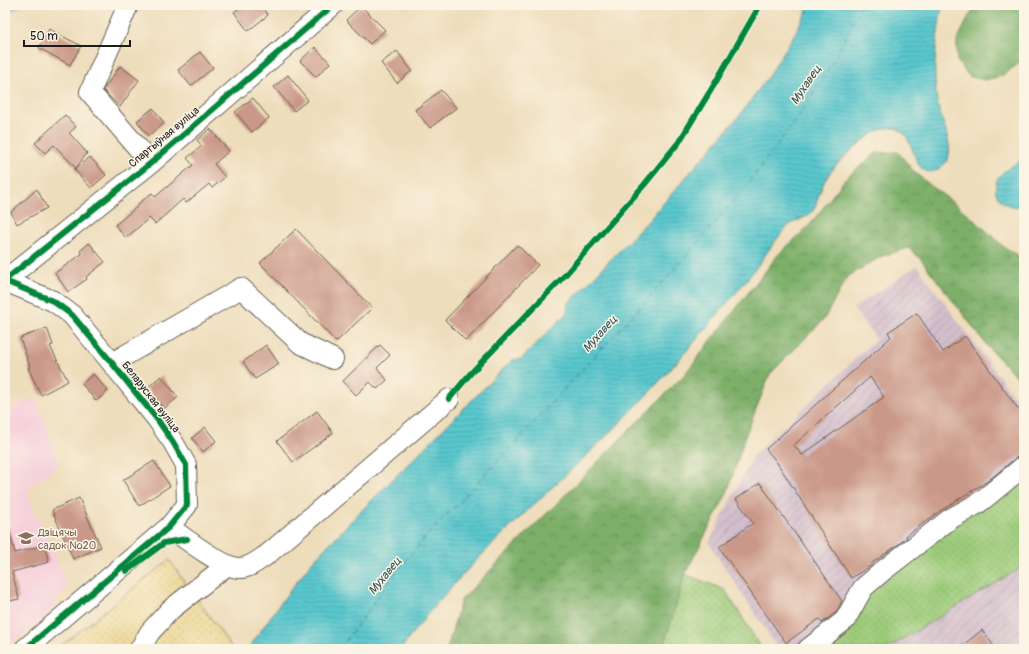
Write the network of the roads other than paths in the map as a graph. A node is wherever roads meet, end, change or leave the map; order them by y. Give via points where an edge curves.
1 (128, 5) edge
2 (333, 5) edge
3 (151, 162) junction
4 (5, 281) edge
5 (333, 359) dead end
6 (112, 363) junction
7 (449, 399) dead end
8 (1024, 466) edge
9 (169, 527) junction
10 (226, 566) junction
11 (25, 649) edge
12 (140, 649) edge
13 (808, 649) edge

1 - 3 street via 90,92
2 - 3 street, Спартыўная вуліца
3 - 4 street, Спартыўная вуліца
4 - 6 street, Беларуская вуліца via 53,301 72,314
5 - 6 street via 300,343 241,288
6 - 9 street, Беларуская вуліца via 161,425 186,466 188,506
7 - 10 street via 268,554 252,565 238,568
8 - 13 street via 977,504 950,520 884,570 863,588 845,620
9 - 10 street
9 - 11 street, Беларуская вуліца
10 - 12 street via 170,610 150,632

